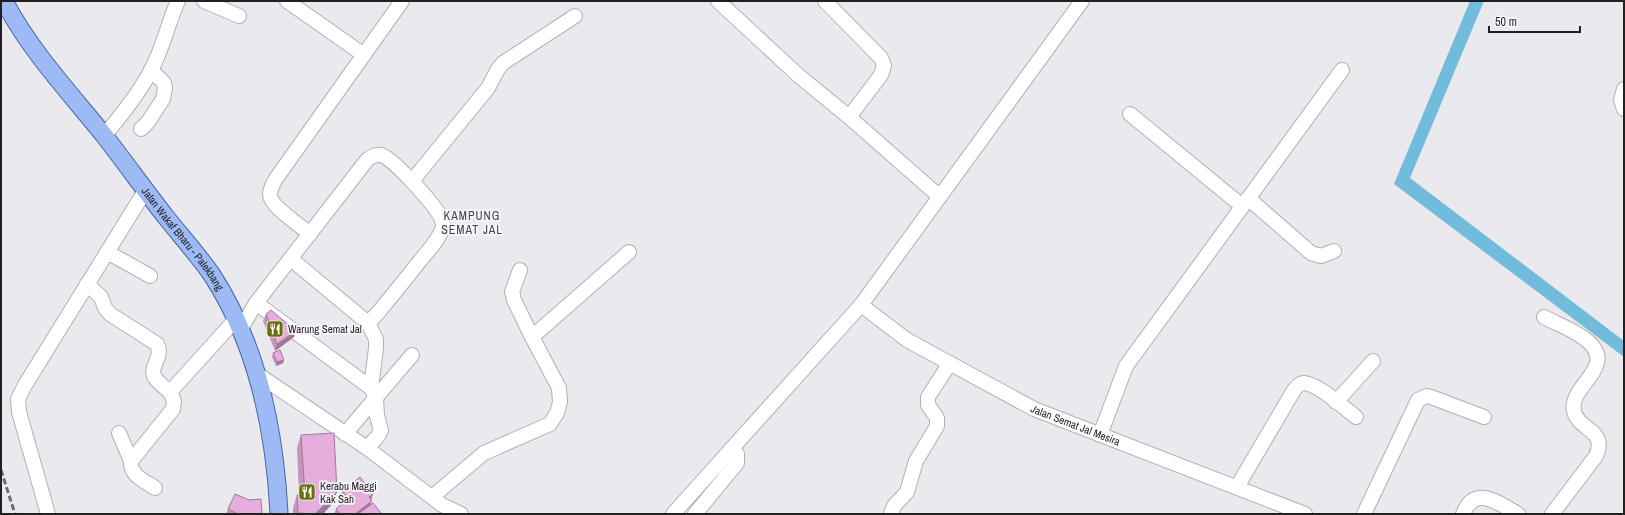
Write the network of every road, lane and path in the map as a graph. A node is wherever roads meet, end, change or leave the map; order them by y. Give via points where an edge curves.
1 (4, 1) edge
2 (178, 1) edge
3 (204, 1) edge
4 (287, 1) edge
5 (402, 1) edge
6 (718, 1) edge
7 (825, 1) edge
8 (1082, 1) edge
9 (239, 16) dead end
10 (574, 16) dead end
11 (364, 55) junction
12 (151, 70) junction
13 (1342, 70) dead end
14 (1624, 89) edge
15 (1624, 109) edge
16 (1130, 114) dead end
17 (849, 117) junction
18 (141, 128) dead end
19 (104, 136) junction
20 (412, 181) junction
21 (145, 191) junction
22 (940, 197) junction
23 (1245, 202) junction
24 (310, 234) junction
25 (1334, 251) dead end
26 (107, 252) junction
27 (629, 252) dead end
28 (291, 259) junction
29 (520, 270) dead end
30 (150, 276) dead end
31 (87, 284) junction
32 (256, 303) junction
33 (861, 305) junction
34 (1544, 318) dead end
35 (368, 323) junction
36 (238, 324) junction
37 (532, 337) junction
38 (412, 355) dead end
39 (1372, 361) dead end
40 (950, 363) junction
41 (257, 374) junction
42 (170, 392) junction
43 (373, 393) junction
44 (1336, 402) junction
45 (1356, 417) dead end
46 (1484, 417) dead end
47 (119, 433) dead end
48 (345, 434) junction
49 (1100, 435) junction
50 (367, 448) junction
51 (732, 448) junction
52 (131, 461) junction
53 (155, 488) dead end
54 (1237, 488) junction
55 (438, 505) edge
56 (48, 514) edge
57 (279, 514) edge
58 (461, 514) edge
59 (673, 514) edge
60 (695, 514) edge
61 (891, 514) edge
62 (1305, 514) edge
63 (1364, 514) edge
64 (1463, 514) edge
65 (1518, 514) edge
66 (1552, 514) edge

1 - 19 main road, Jalan Wakaf Bharu - Palekbang via 47,68
2 - 12 street
3 - 9 street
4 - 11 street
5 - 11 street
6 - 17 street via 799,76
7 - 17 street via 881,58 884,66 881,75
8 - 22 street
10 - 20 street via 503,63 484,94
11 - 24 street via 271,189 270,196 275,205
12 - 18 street via 164,83 164,95 148,122
12 - 19 street via 123,113
13 - 23 street
14 - 15 street via 1621,100
16 - 23 street
17 - 22 street
19 - 21 main road, Jalan Wakaf Bharu - Palekbang
20 - 24 street via 386,157 371,157
20 - 35 street via 441,217 443,227 432,246
21 - 26 street
21 - 36 main road, Jalan Wakaf Bharu - Palekbang via 212,275
22 - 33 street
23 - 25 street via 1311,253 1321,256
23 - 49 street via 1126,366
24 - 28 street
26 - 30 street
26 - 31 street
27 - 37 street
28 - 32 street
28 - 35 street
29 - 37 street via 512,292
31 - 42 street via 101,297 110,314 157,344 160,354 153,373
31 - 56 street via 18,399 18,412
32 - 36 street
32 - 43 street
33 - 40 street, Jalan Semat Jal Mesira via 906,340
33 - 51 street
34 - 66 street via 1586,339 1596,352 1597,359 1595,371 1573,403 1577,417 1599,441 1598,450
35 - 43 street via 377,344
36 - 41 main road, Jalan Wakaf Bharu - Palekbang
36 - 42 street
37 - 55 street via 559,388 560,402 557,413 550,424 484,453
38 - 43 street
39 - 44 street
40 - 49 street, Jalan Semat Jal Mesira via 1034,409
40 - 61 street via 928,397 928,405 937,418 937,426 916,460 907,492 894,506
41 - 48 street
41 - 57 main road, Jalan Wakaf Bharu - Palekbang via 277,473
42 - 52 street via 174,402 173,409
43 - 48 street
43 - 50 street via 381,430
44 - 45 street
44 - 54 street via 1309,384 1297,386
46 - 63 street via 1431,397 1418,400
47 - 52 street
48 - 50 street
49 - 54 street, Jalan Semat Jal Mesira
50 - 55 street
51 - 59 street
51 - 60 street via 737,454 737,463
52 - 53 street via 134,473
54 - 62 street, Jalan Semat Jal Mesira
55 - 58 street
64 - 65 street via 1472,499 1482,497 1491,499

